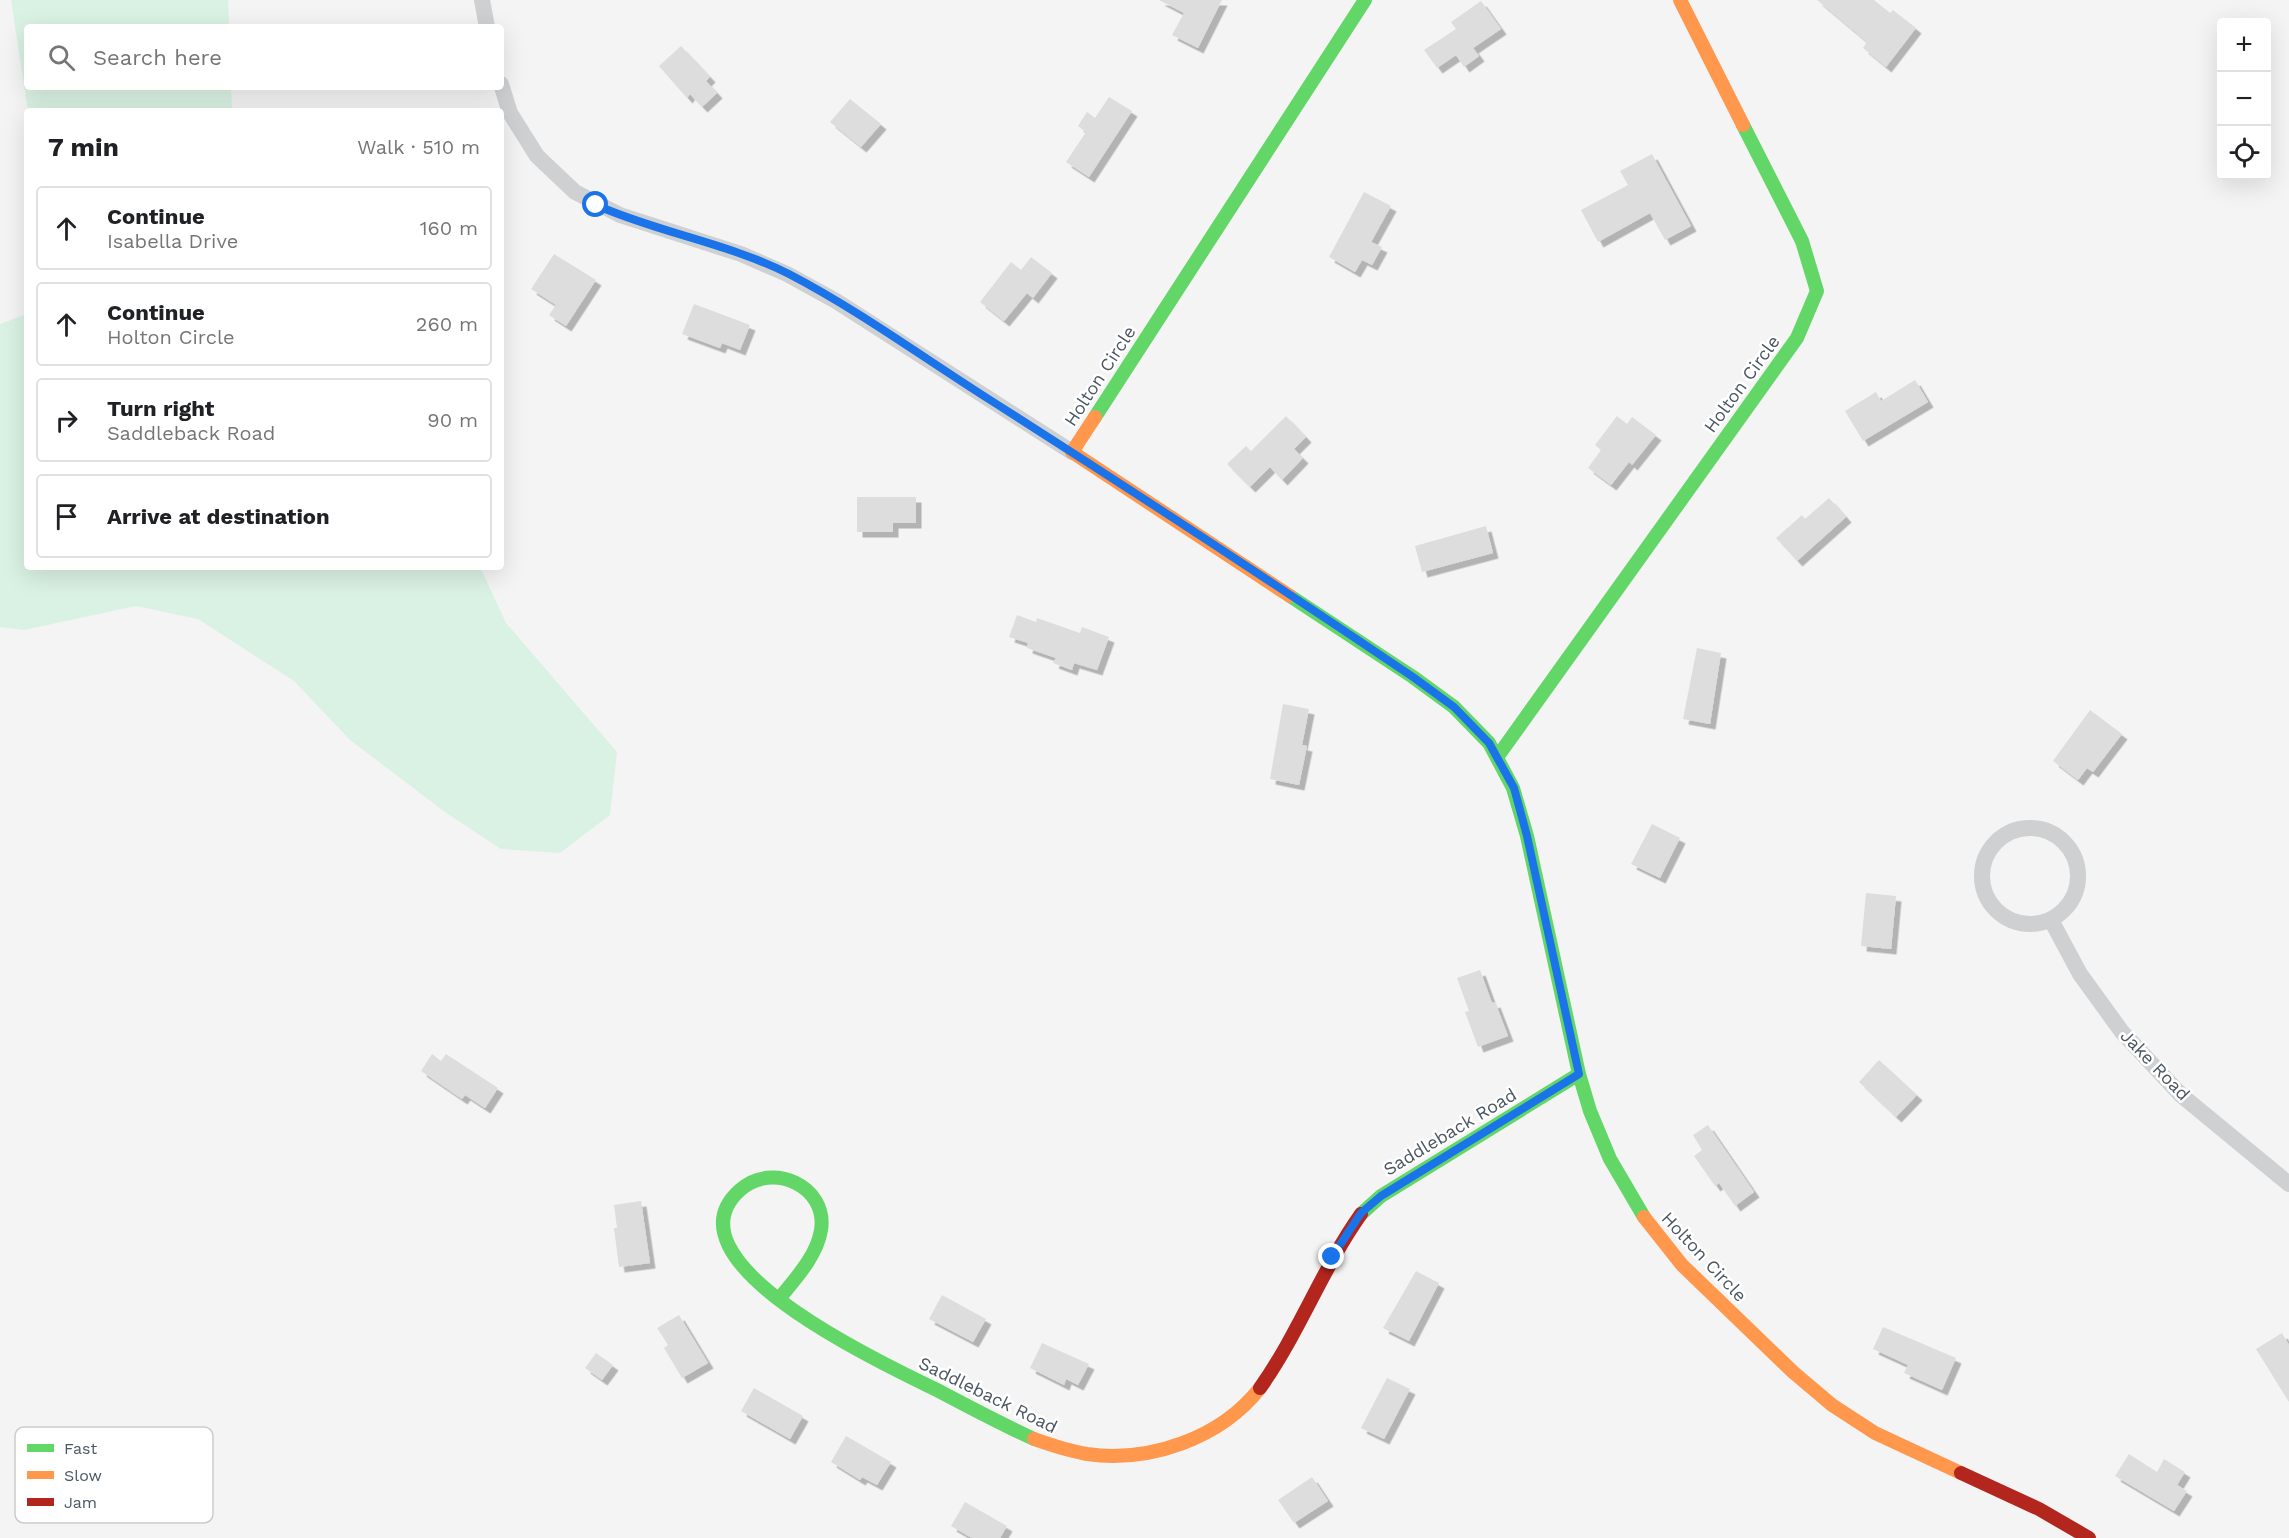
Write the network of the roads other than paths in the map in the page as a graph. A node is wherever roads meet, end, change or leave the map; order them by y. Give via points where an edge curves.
1 (482, 0) edge
2 (1365, 0) edge
3 (1680, 0) edge
4 (486, 24) edge
5 (503, 90) edge
6 (1072, 452) junction
7 (1498, 756) junction
8 (2051, 920) junction
9 (1579, 1074) junction
10 (2289, 1184) edge
11 (779, 1299) junction
12 (2089, 1538) edge

1 - 4 street
2 - 6 street, Holton Circle
3 - 7 street, Holton Circle via 1802,241 1817,291 1797,338
5 - 6 street via 510,113 537,156 574,192 620,215 741,254 787,274 836,301
6 - 7 street, Holton Circle via 1413,677 1473,724
7 - 9 street, Holton Circle via 1514,788 1527,836
8 - 8 street via 2073,898 2078,883 2071,852 2062,840 2033,828 2003,836 1991,847 1984,862 1984,893 2004,918 2019,924
8 - 10 street, Jake Road via 2080,974 2122,1032 2181,1095
9 - 11 street, Saddleback Road via 1381,1196 1361,1213 1332,1257 1277,1364 1257,1391 1208,1432 1175,1445 1117,1456 1052,1447 862,1352
9 - 12 street, Holton Circle via 1610,1159 1649,1225 1682,1265 1792,1372 1875,1433 2039,1509
11 - 11 street, Saddleback Road via 733,1254 726,1240 724,1223 736,1193 764,1177 796,1182 818,1204 822,1219 816,1250

